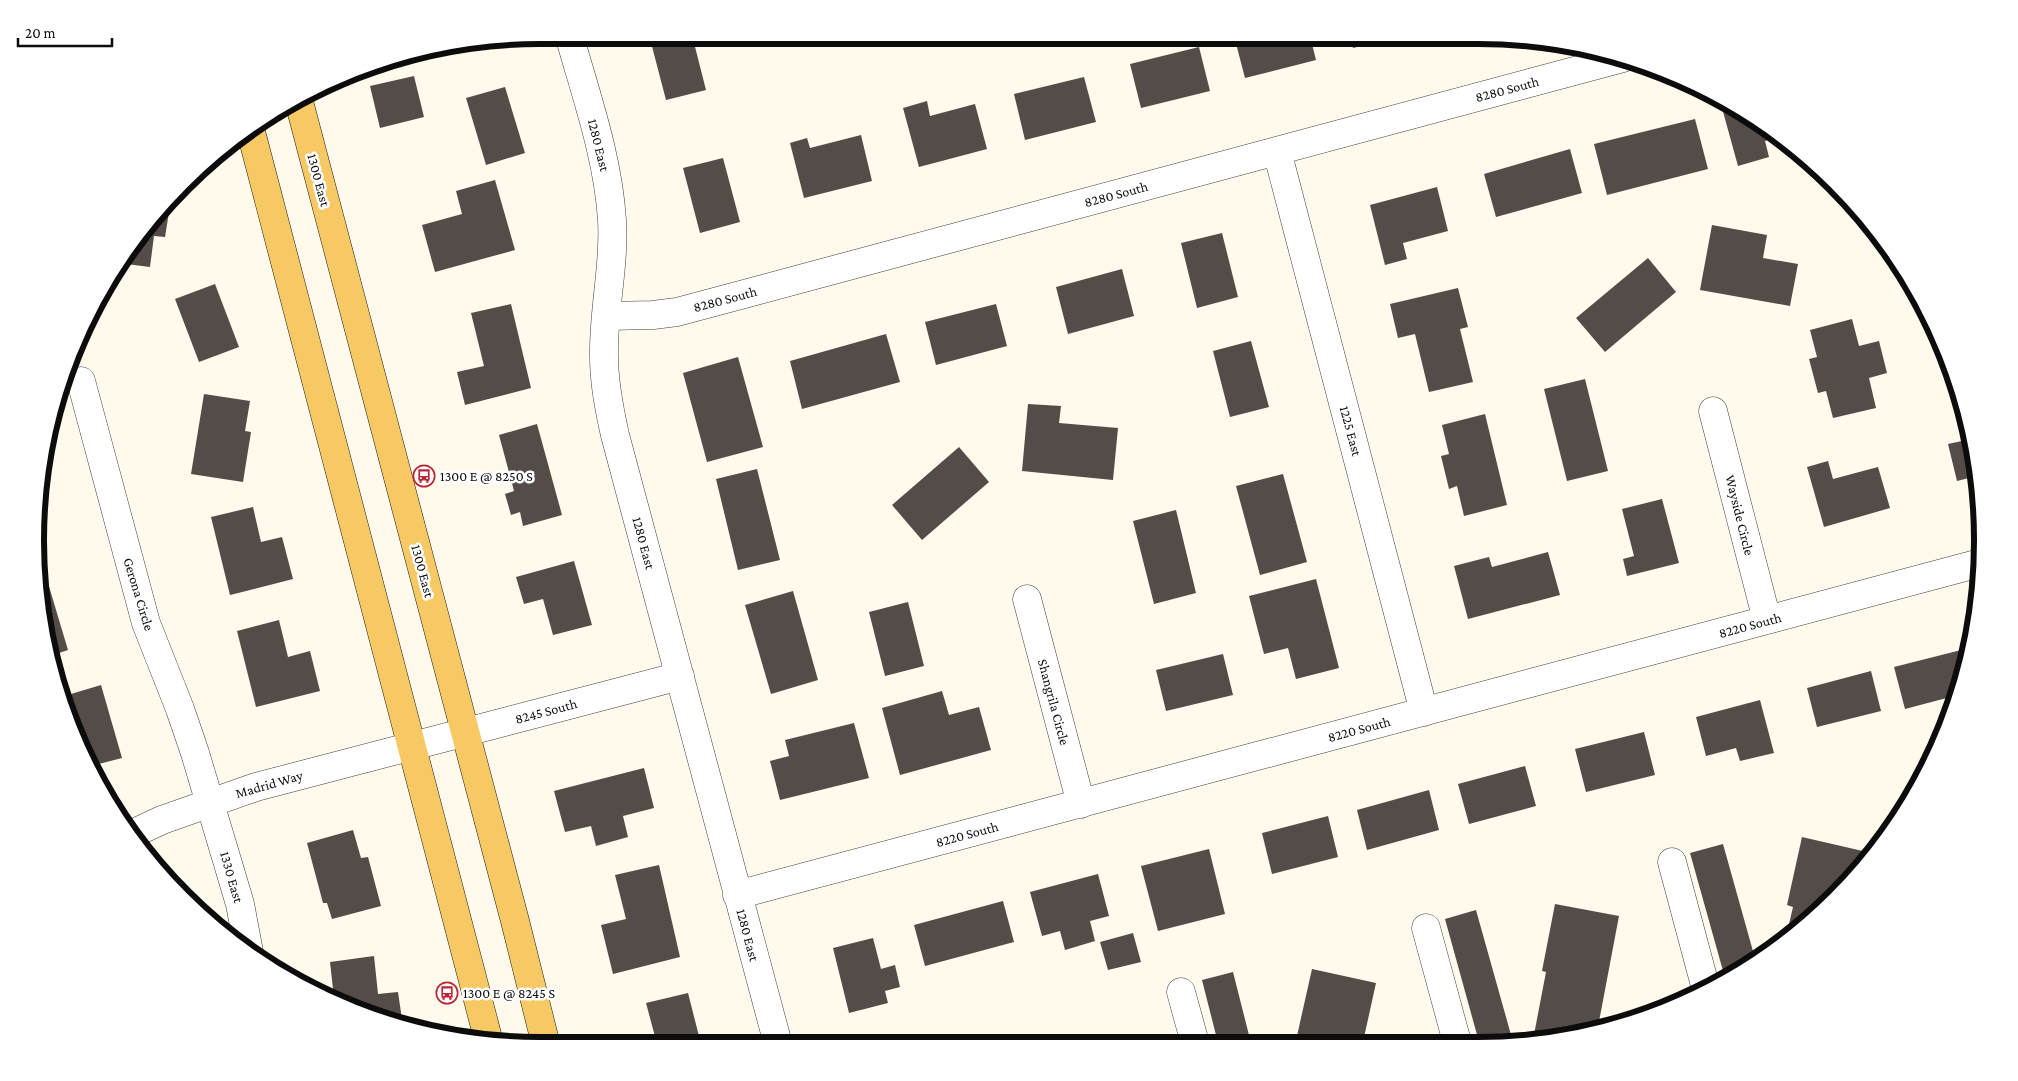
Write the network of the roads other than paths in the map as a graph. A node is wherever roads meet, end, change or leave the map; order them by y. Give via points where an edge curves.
1 (572, 44) edge
2 (1609, 62) edge
3 (300, 106) edge
4 (252, 136) edge
5 (1277, 151) junction
6 (607, 316) junction
7 (81, 381) dead end
8 (1713, 411) dead end
9 (1973, 565) edge
10 (1027, 600) dead end
11 (1767, 620) junction
12 (680, 676) junction
13 (1424, 712) junction
14 (465, 732) junction
15 (412, 746) junction
16 (210, 802) junction
17 (1081, 804) junction
18 (138, 831) edge
19 (1672, 862) dead end
20 (737, 895) junction
21 (1426, 928) dead end
22 (247, 941) edge
23 (1704, 982) edge
24 (1181, 992) dead end
25 (488, 1034) edge
26 (544, 1037) edge
27 (776, 1037) edge
28 (1193, 1037) edge
29 (1456, 1037) edge

1 - 6 street, 1280 East via 608,182 612,256
2 - 5 street, 8280 South
3 - 14 main road, 1300 East
4 - 15 main road
5 - 6 street, 8280 South via 677,312
5 - 13 street, 1225 East
6 - 12 street, 1280 East via 604,355 606,395
7 - 16 street, Gerona Circle via 146,623 180,709
8 - 11 street, Wayside Circle
9 - 11 street, 8220 South
10 - 17 street, Shangrila Circle
11 - 13 street, 8220 South
12 - 14 street, 8245 South
12 - 20 street, 1280 East
13 - 17 street, 8220 South
14 - 15 street, 8245 South
14 - 26 main road, 1300 East
15 - 16 street, Madrid Way
15 - 25 main road
16 - 18 street, Madrid Way
16 - 22 street, 1330 East via 240,904
17 - 20 street, 8220 South
19 - 23 street
20 - 27 street, 1280 East
21 - 29 street
24 - 28 street

